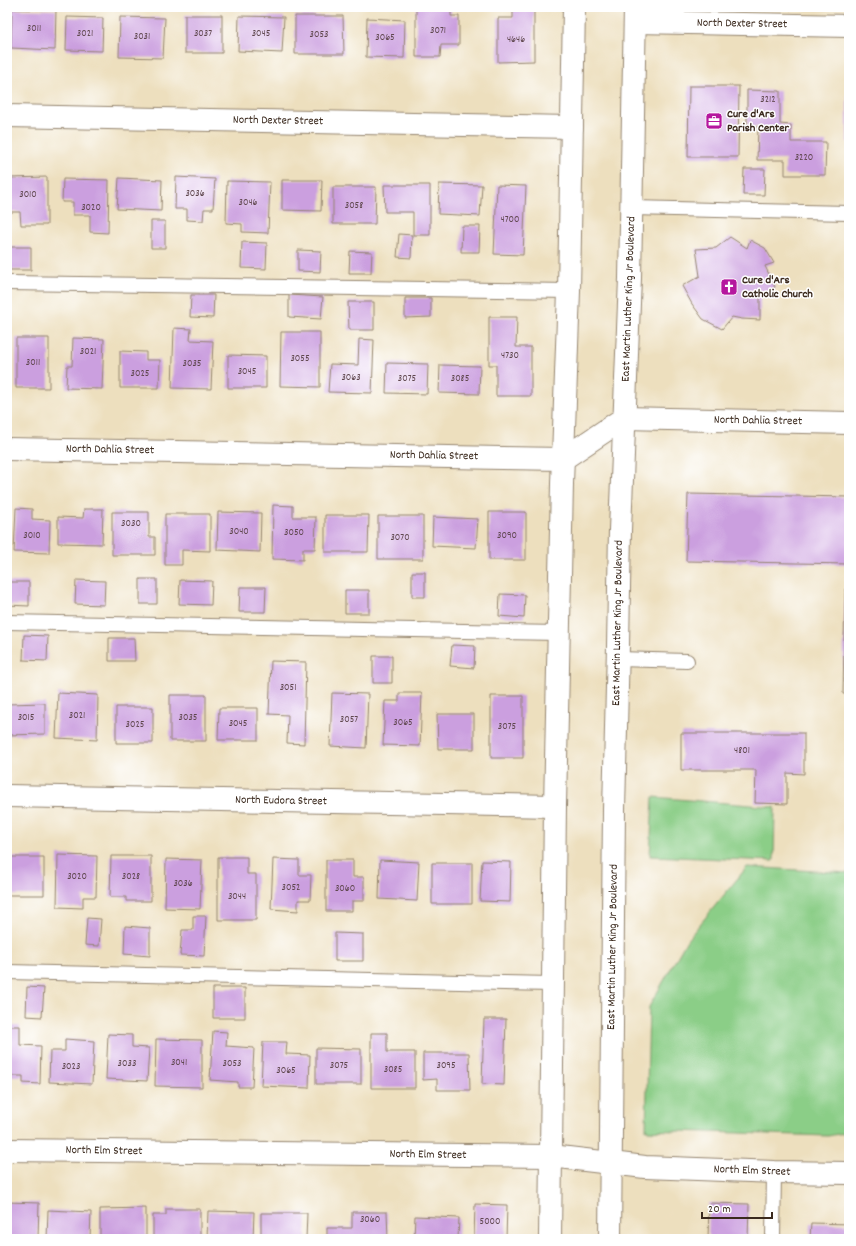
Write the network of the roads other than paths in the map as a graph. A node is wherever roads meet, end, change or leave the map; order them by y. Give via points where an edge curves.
1 (574, 7) edge
2 (635, 15) edge
3 (849, 26) edge
4 (7, 116) edge
5 (572, 127) junction
6 (632, 208) junction
7 (849, 213) edge
8 (7, 283) edge
9 (569, 291) junction
10 (624, 418) junction
11 (849, 423) edge
12 (7, 449) edge
13 (563, 459) junction
14 (7, 622) edge
15 (559, 633) junction
16 (618, 659) junction
17 (687, 661) dead end
18 (7, 796) edge
19 (555, 806) junction
20 (7, 972) edge
21 (552, 984) junction
22 (7, 1150) edge
23 (551, 1156) junction
24 (611, 1164) junction
25 (774, 1172) junction
26 (849, 1173) edge
27 (550, 1239) edge
28 (610, 1239) edge
29 (773, 1239) edge

1 - 5 street
2 - 3 street, North Dexter Street
2 - 6 street, East Martin Luther King Jr Boulevard
4 - 5 street, North Dexter Street
5 - 9 street
6 - 7 lane
6 - 10 street, East Martin Luther King Jr Boulevard
8 - 9 lane
9 - 13 street
10 - 11 street, North Dahlia Street
10 - 13 street
10 - 16 street, East Martin Luther King Jr Boulevard
12 - 13 street, North Dahlia Street
13 - 15 street
14 - 15 lane
15 - 19 street
16 - 17 lane
16 - 24 street, East Martin Luther King Jr Boulevard
18 - 19 street, North Eudora Street
19 - 21 street
20 - 21 lane
21 - 23 street
22 - 23 street, North Elm Street
23 - 24 street, North Elm Street
23 - 27 street
24 - 25 street, North Elm Street
24 - 28 street, East Martin Luther King Jr Boulevard
25 - 26 street, North Elm Street
25 - 29 lane

